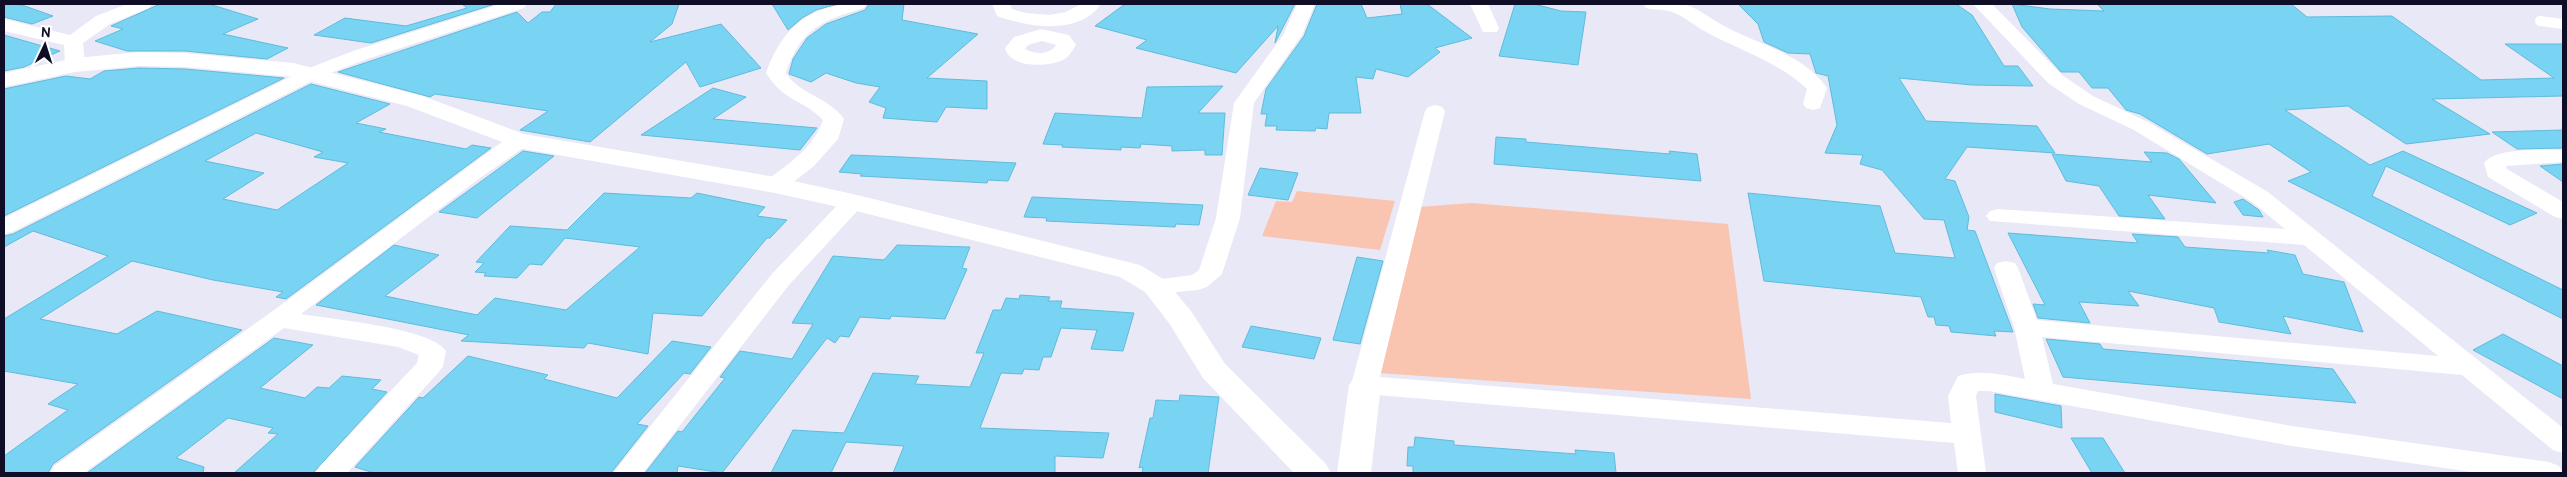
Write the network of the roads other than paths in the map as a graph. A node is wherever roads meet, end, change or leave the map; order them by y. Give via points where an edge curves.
1 (143, 4) edge
2 (518, 4) edge
3 (858, 4) edge
4 (1001, 4) edge
5 (1092, 4) edge
6 (1306, 4) edge
7 (1479, 4) edge
8 (1652, 4) edge
9 (1982, 4) edge
10 (2540, 21) dead end
11 (2563, 24) edge
12 (4, 25) edge
13 (1490, 28) dead end
14 (74, 53) junction
15 (311, 74) junction
16 (4, 80) edge
17 (1813, 104) dead end
18 (1435, 110) dead end
19 (518, 141) junction
20 (2563, 156) edge
21 (775, 185) junction
22 (853, 202) junction
23 (2563, 212) edge
24 (1998, 216) dead end
25 (4, 227) edge
26 (2312, 238) junction
27 (2006, 268) dead end
28 (1155, 286) junction
29 (279, 319) junction
30 (2027, 327) junction
31 (2468, 366) junction
32 (1365, 385) junction
33 (2041, 392) junction
34 (1968, 434) junction
35 (2563, 444) edge
36 (64, 473) edge
37 (330, 473) edge
38 (627, 473) edge
39 (1314, 473) edge
40 (1354, 473) edge
41 (1972, 473) edge
42 (2548, 473) edge

1 - 14 street via 103,20
2 - 15 street
3 - 21 street via 826,12 811,20 798,31 780,59 776,73 781,82 791,93 826,110 834,119 827,139
4 - 5 street via 1004,12 1043,28 1073,17
6 - 28 street via 1287,44 1244,103 1228,218 1210,274 1198,282
7 - 13 street
8 - 17 street via 1672,6 1699,16 1711,27 1763,50 1798,71 1817,88
9 - 26 street via 2055,79 2086,100 2141,126 2260,197
10 - 11 lane
12 - 14 street via 44,36
14 - 15 street via 110,60 185,60 266,66
14 - 16 street
15 - 19 street via 415,101
15 - 25 street
18 - 32 street
19 - 21 street
19 - 29 street
20 - 23 street via 2510,158 2495,163 2496,172
21 - 22 street
22 - 28 street via 1130,270
22 - 38 street via 780,280
24 - 26 street
26 - 31 street
27 - 30 street
28 - 39 street via 1181,318 1214,371
29 - 36 street
29 - 37 street via 403,338 433,351 430,366
30 - 31 street
30 - 33 street
31 - 35 street
32 - 34 street
32 - 40 street
33 - 34 street via 1988,382 1968,382 1962,396
33 - 42 street via 2292,436
34 - 41 street

